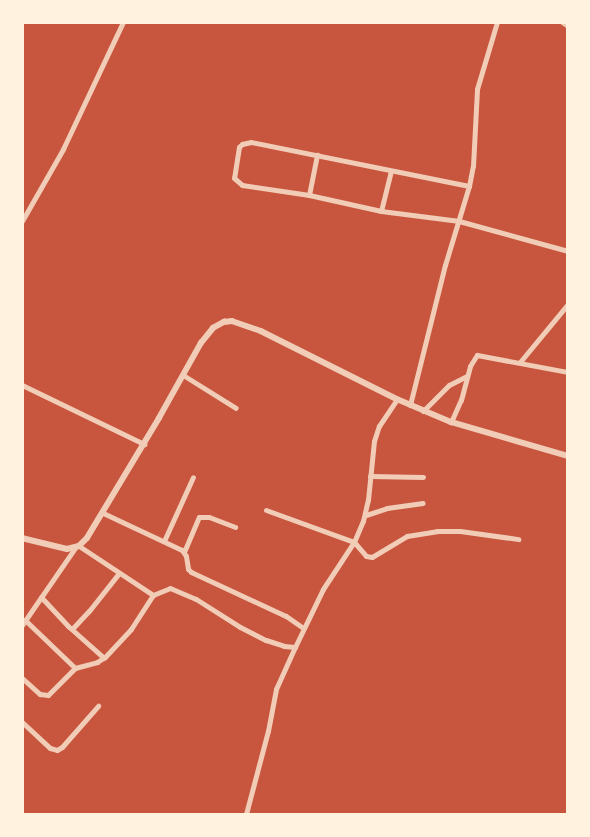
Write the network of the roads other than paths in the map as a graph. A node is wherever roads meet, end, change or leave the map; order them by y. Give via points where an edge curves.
1 (123, 22) edge
2 (497, 22) edge
3 (317, 156) junction
4 (391, 171) junction
5 (469, 186) junction
6 (308, 195) junction
7 (381, 211) junction
8 (459, 221) junction
9 (22, 222) edge
10 (568, 250) edge
11 (568, 304) edge
12 (520, 362) junction
13 (568, 372) edge
14 (183, 375) junction
15 (467, 376) junction
16 (22, 385) edge
17 (397, 399) junction
18 (410, 405) junction
19 (236, 408) dead end
20 (423, 410) junction
21 (451, 422) junction
22 (144, 444) junction
23 (568, 456) edge
24 (370, 476) junction
25 (193, 477) dead end
26 (423, 477) dead end
27 (423, 503) dead end
28 (266, 510) dead end
29 (103, 513) junction
30 (366, 515) junction
31 (235, 527) dead end
32 (22, 538) edge
33 (518, 539) dead end
34 (164, 541) junction
35 (354, 542) junction
36 (77, 547) junction
37 (184, 552) junction
38 (119, 572) junction
39 (154, 595) junction
40 (41, 597) junction
41 (24, 622) edge
42 (304, 628) junction
43 (72, 629) junction
44 (295, 646) junction
45 (104, 658) junction
46 (75, 668) junction
47 (22, 678) edge
48 (98, 706) dead end
49 (22, 722) edge
50 (246, 814) edge

1 - 9 street via 63,149
2 - 5 street via 477,89
3 - 4 street
3 - 6 street
3 - 6 street via 247,142 239,147 235,162 234,178 238,184
4 - 5 street
4 - 7 street
5 - 8 street
6 - 7 street
7 - 8 street
8 - 10 street
8 - 18 street
11 - 12 street
12 - 13 street
12 - 15 street via 477,355
14 - 17 street via 207,333 232,321 261,331
14 - 19 street
14 - 22 street
15 - 20 street via 449,386
15 - 21 street
16 - 22 street
17 - 18 street
17 - 24 street via 379,426
18 - 20 street
20 - 21 street
21 - 23 street
22 - 29 street
24 - 26 street
24 - 30 street
25 - 34 street
27 - 30 street via 387,508
28 - 35 street
29 - 34 street
29 - 36 street
30 - 35 street
31 - 37 street via 199,517
32 - 36 street via 55,547
33 - 35 street via 437,531 407,536 372,557 366,556
34 - 37 street
35 - 42 street via 323,589
36 - 38 street
36 - 40 street
37 - 42 street via 191,572 286,616
38 - 39 street
38 - 43 street
39 - 44 street via 170,588 177,590 266,640
39 - 45 street
40 - 41 street
40 - 43 street
41 - 46 street
42 - 44 street
43 - 45 street
44 - 50 street via 276,689
45 - 46 street
46 - 47 street via 46,696
48 - 49 street via 57,750 50,748

